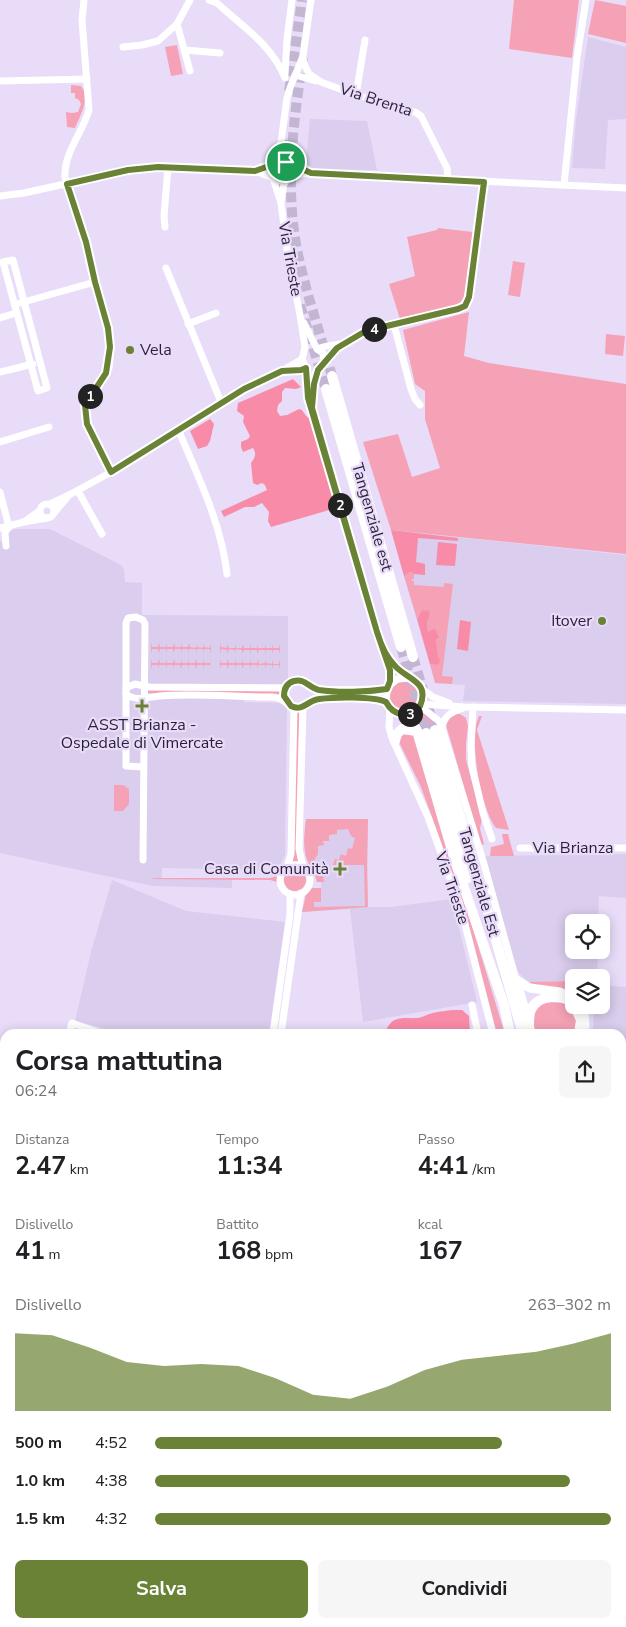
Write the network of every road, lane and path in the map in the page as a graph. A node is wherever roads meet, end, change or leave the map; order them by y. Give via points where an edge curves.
1 (84, 0) edge
2 (190, 0) edge
3 (209, 0) edge
4 (292, 0) edge
5 (311, 0) edge
6 (586, 0) edge
7 (177, 24) junction
8 (286, 39) junction
9 (365, 40) dead end
10 (123, 47) dead end
11 (185, 50) junction
12 (270, 50) junction
13 (220, 53) dead end
14 (303, 56) junction
15 (190, 71) dead end
16 (295, 75) junction
17 (285, 78) junction
18 (87, 79) junction
19 (0, 81) edge
20 (321, 82) junction
21 (356, 95) junction
22 (287, 98) junction
23 (281, 142) junction
24 (273, 163) junction
25 (288, 163) junction
26 (168, 167) junction
27 (255, 171) junction
28 (311, 173) junction
29 (273, 178) junction
30 (288, 178) junction
31 (448, 180) junction
32 (484, 182) junction
33 (67, 184) junction
34 (564, 185) junction
35 (626, 188) edge
36 (0, 196) edge
37 (281, 203) junction
38 (166, 227) dead end
39 (2, 262) edge
40 (166, 268) dead end
41 (95, 282) junction
42 (24, 302) junction
43 (14, 304) junction
44 (16, 313) junction
45 (216, 313) dead end
46 (300, 314) junction
47 (0, 318) edge
48 (188, 324) junction
49 (394, 325) junction
50 (347, 341) junction
51 (318, 349) junction
52 (305, 352) junction
53 (302, 359) junction
54 (40, 362) junction
55 (324, 363) junction
56 (30, 364) junction
57 (306, 368) junction
58 (318, 370) junction
59 (282, 371) junction
60 (0, 372) edge
61 (332, 376) tunnel mouth
62 (326, 389) tunnel mouth
63 (221, 402) junction
64 (420, 405) dead end
65 (312, 408) junction
66 (49, 427) dead end
67 (178, 429) junction
68 (0, 442) edge
69 (111, 472) junction
70 (78, 491) junction
71 (0, 492) edge
72 (69, 495) junction
73 (50, 504) junction
74 (39, 511) junction
75 (54, 513) junction
76 (47, 518) junction
77 (24, 522) junction
78 (9, 527) junction
79 (0, 528) edge
80 (102, 534) dead end
81 (6, 546) dead end
82 (228, 574) dead end
83 (401, 647) tunnel mouth
84 (384, 652) junction
85 (413, 657) tunnel mouth
86 (408, 678) junction
87 (144, 687) junction
88 (286, 688) junction
89 (310, 688) junction
90 (388, 688) junction
91 (421, 688) junction
92 (126, 691) junction
93 (144, 698) junction
94 (286, 700) junction
95 (310, 701) junction
96 (388, 705) junction
97 (421, 705) junction
98 (454, 705) junction
99 (304, 707) junction
100 (465, 707) junction
101 (474, 707) junction
102 (294, 708) junction
103 (626, 710) edge
104 (403, 715) junction
105 (430, 730) junction
106 (396, 744) junction
107 (143, 767) junction
108 (492, 839) dead end
109 (520, 848) dead end
110 (626, 848) edge
111 (143, 860) dead end
112 (302, 866) junction
113 (287, 867) junction
114 (290, 894) junction
115 (302, 894) junction
116 (516, 980) junction
117 (565, 994) edge
118 (565, 999) edge
119 (472, 1005) dead end
120 (578, 1014) edge
121 (584, 1014) edge
122 (70, 1029) edge
123 (89, 1029) edge
124 (274, 1029) edge
125 (282, 1029) edge
126 (477, 1029) edge
127 (492, 1029) edge
128 (510, 1029) edge
129 (521, 1029) edge
130 (530, 1029) edge
131 (580, 1029) edge
132 (582, 1029) edge

1 - 18 street via 82,20
2 - 7 street
3 - 12 street via 217,3
4 - 8 street
5 - 14 street
6 - 34 street
7 - 10 street via 158,41
7 - 11 street
8 - 12 street via 281,51
8 - 17 street
9 - 21 street
11 - 13 street
11 - 15 street
12 - 17 street
14 - 16 street
14 - 20 street, Via Brenta via 309,74
16 - 20 street, Via Brenta
16 - 22 street
17 - 22 street
18 - 19 street
18 - 33 street via 89,110 85,125 70,150 65,170
20 - 21 street, Via Brenta
21 - 31 street, Via Brenta via 420,116 447,168
22 - 23 street
23 - 24 street
23 - 25 street
24 - 25 street via 279,160
24 - 27 street
24 - 29 street via 270,170
25 - 28 street
25 - 30 street via 291,171
26 - 27 street
26 - 33 street via 128,170
26 - 38 street
27 - 29 street
28 - 30 street
28 - 31 street
29 - 30 street via 281,181
29 - 37 street, Via Trieste
30 - 37 street, Via Trieste
31 - 32 street
32 - 34 street
32 - 49 street via 467,304
33 - 36 street
33 - 41 street
34 - 35 street
37 - 46 street, Via Trieste
39 - 42 street via 13,260
39 - 43 street
40 - 48 street
41 - 42 street
41 - 69 street via 110,347 106,373 85,405 85,414
42 - 43 street
42 - 54 street
43 - 44 street
44 - 47 street
44 - 56 street
45 - 48 street
46 - 51 street, Via Trieste
46 - 52 street, Via Trieste
48 - 63 street
49 - 50 street via 364,332
49 - 64 street via 411,390
50 - 51 street
50 - 55 street
51 - 52 street
51 - 55 street, Via Trieste via 324,356
52 - 53 street
53 - 57 street, Via Trieste
53 - 59 street
54 - 56 street
54 - 56 street via 47,388 38,391
55 - 58 street, Via Trieste
56 - 60 street
57 - 58 street
57 - 59 street
57 - 65 street, Via Trieste
58 - 65 street, Via Trieste
59 - 63 street
61 - 85 highway, Tangenziale est
62 - 83 highway, Tangenziale est
63 - 67 street
65 - 84 street, Via Trieste
66 - 68 street
67 - 69 street
67 - 82 street via 214,513
69 - 70 street
70 - 72 street
70 - 80 street
71 - 78 street
72 - 73 street
72 - 75 street
73 - 74 street via 43,505
73 - 75 street
74 - 76 street
74 - 77 street
75 - 76 street
76 - 77 street
77 - 78 street
78 - 79 street
78 - 81 street
84 - 86 street, Via Trieste
84 - 90 street, Via Trieste via 390,676
86 - 90 street via 397,679
86 - 91 street, Via Trieste
87 - 88 street
87 - 92 street via 135,684
87 - 92 street via 145,624 133,617 126,623
87 - 93 street
88 - 89 street via 300,680
88 - 94 street
89 - 90 street
89 - 95 street
90 - 96 street, Via Trieste
91 - 97 street
91 - 98 street, Via Trieste via 433,697
92 - 93 street via 132,698
92 - 107 street via 126,766
93 - 94 street via 273,697
93 - 107 street
94 - 102 street
95 - 96 street via 374,698
95 - 99 street
96 - 104 street
96 - 106 street, Via Trieste
97 - 98 street
97 - 104 street via 415,712
97 - 105 street via 439,721
98 - 100 street
99 - 102 street
99 - 112 street via 299,849
100 - 101 street
100 - 105 street via 447,715 443,722
101 - 103 street
101 - 108 street via 471,761
102 - 113 street via 291,854
104 - 105 highway
104 - 106 street via 394,725
105 - 106 highway via 402,730 397,734
105 - 116 street via 484,864
105 - 128 highway, Tangenziale Est
105 - 129 highway, Tangenziale Est
106 - 127 street, Via Trieste via 428,818 460,909
107 - 111 street
109 - 110 street, Via Brianza
112 - 113 street
112 - 115 street via 309,873 310,882
113 - 114 street via 281,873 280,882
114 - 115 street
114 - 124 street
115 - 125 street
116 - 117 main road via 530,988
116 - 130 highway
118 - 130 highway via 549,997 538,1001 531,1009
119 - 126 street
120 - 131 highway
121 - 132 main road
122 - 123 street via 72,1023

